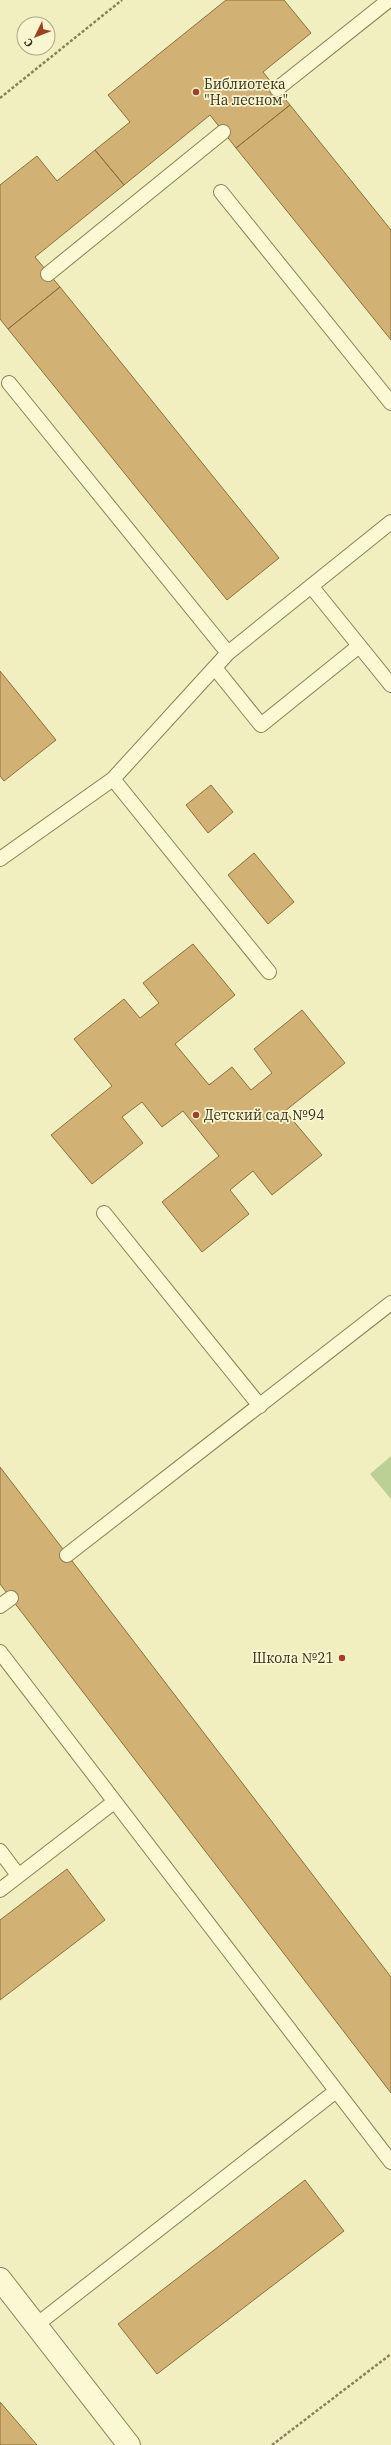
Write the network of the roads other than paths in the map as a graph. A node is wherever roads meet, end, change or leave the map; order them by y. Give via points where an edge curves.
1 (388, 0) edge
2 (277, 89) dead end
3 (224, 132) dead end
4 (221, 192) dead end
5 (48, 274) dead end
6 (9, 383) dead end
7 (391, 403) edge
8 (391, 522) edge
9 (311, 586) junction
10 (359, 646) junction
11 (228, 654) junction
12 (215, 668) junction
13 (391, 685) edge
14 (113, 779) junction
15 (2, 854) edge
16 (269, 972) dead end
17 (104, 1214) dead end
18 (391, 1302) edge
19 (260, 1406) junction
20 (67, 1555) dead end
21 (0, 1652) edge
22 (114, 1802) junction
23 (0, 1851) edge
24 (18, 1875) junction
25 (0, 1890) edge
26 (336, 2091) junction
27 (391, 2162) edge
28 (0, 2279) edge
29 (36, 2326) junction
30 (128, 2445) edge

1 - 2 lane
3 - 5 lane
4 - 7 lane
6 - 11 lane
8 - 9 lane
9 - 10 lane
9 - 11 lane
10 - 12 lane via 262,726
10 - 13 lane
11 - 12 lane
12 - 14 lane
14 - 15 lane
14 - 16 lane
17 - 19 lane
18 - 19 lane
19 - 20 lane
21 - 22 lane
22 - 24 lane
22 - 26 lane
23 - 24 lane
24 - 25 lane
26 - 27 lane
26 - 29 lane
28 - 29 street
29 - 30 street

